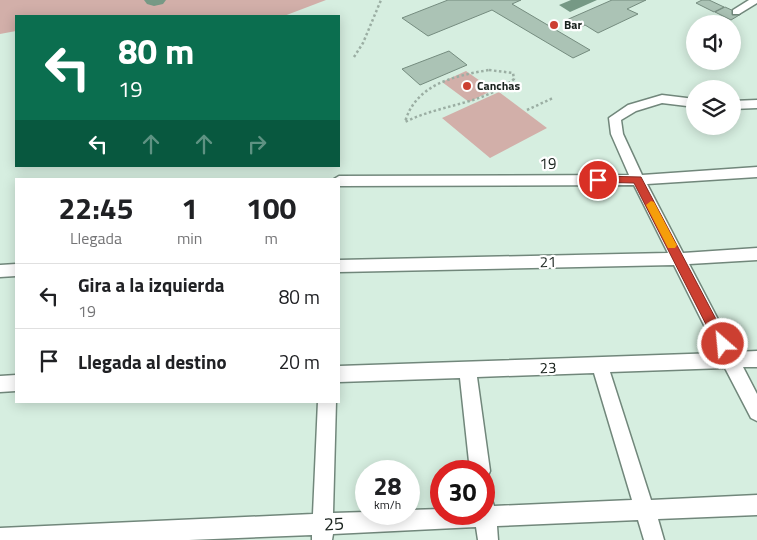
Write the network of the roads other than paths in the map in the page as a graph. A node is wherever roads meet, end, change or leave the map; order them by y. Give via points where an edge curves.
1 (755, 0) edge
2 (736, 12) dead end
3 (686, 102) edge
4 (757, 104) edge
5 (741, 105) edge
6 (757, 172) edge
7 (638, 180) junction
8 (340, 181) edge
9 (757, 254) edge
10 (679, 259) junction
11 (340, 266) edge
12 (15, 270) edge
13 (0, 271) edge
14 (757, 359) edge
15 (732, 362) junction
16 (600, 366) junction
17 (468, 370) junction
18 (340, 374) edge
19 (15, 383) edge
20 (0, 384) edge
21 (327, 403) edge
22 (757, 412) edge
23 (479, 460) edge
24 (757, 505) edge
25 (645, 509) junction
26 (495, 510) edge
27 (430, 517) edge
28 (486, 525) edge
29 (322, 532) edge
30 (0, 538) edge
31 (488, 540) edge
32 (654, 540) edge

1 - 2 street
3 - 7 street via 662,99 632,108 615,118 618,134
4 - 5 street
6 - 7 street, 19
7 - 8 street, 19
7 - 10 street
9 - 10 street, 21
10 - 11 street, 21
10 - 15 street
12 - 13 street
14 - 15 street, 23
15 - 16 street, 23
15 - 22 street
16 - 17 street, 23
16 - 25 street
17 - 18 street, 23
17 - 23 street
19 - 20 street
21 - 29 street
24 - 25 street, 25
25 - 26 street, 25
25 - 32 street
27 - 29 street, 25
28 - 31 street
29 - 30 street, 25

